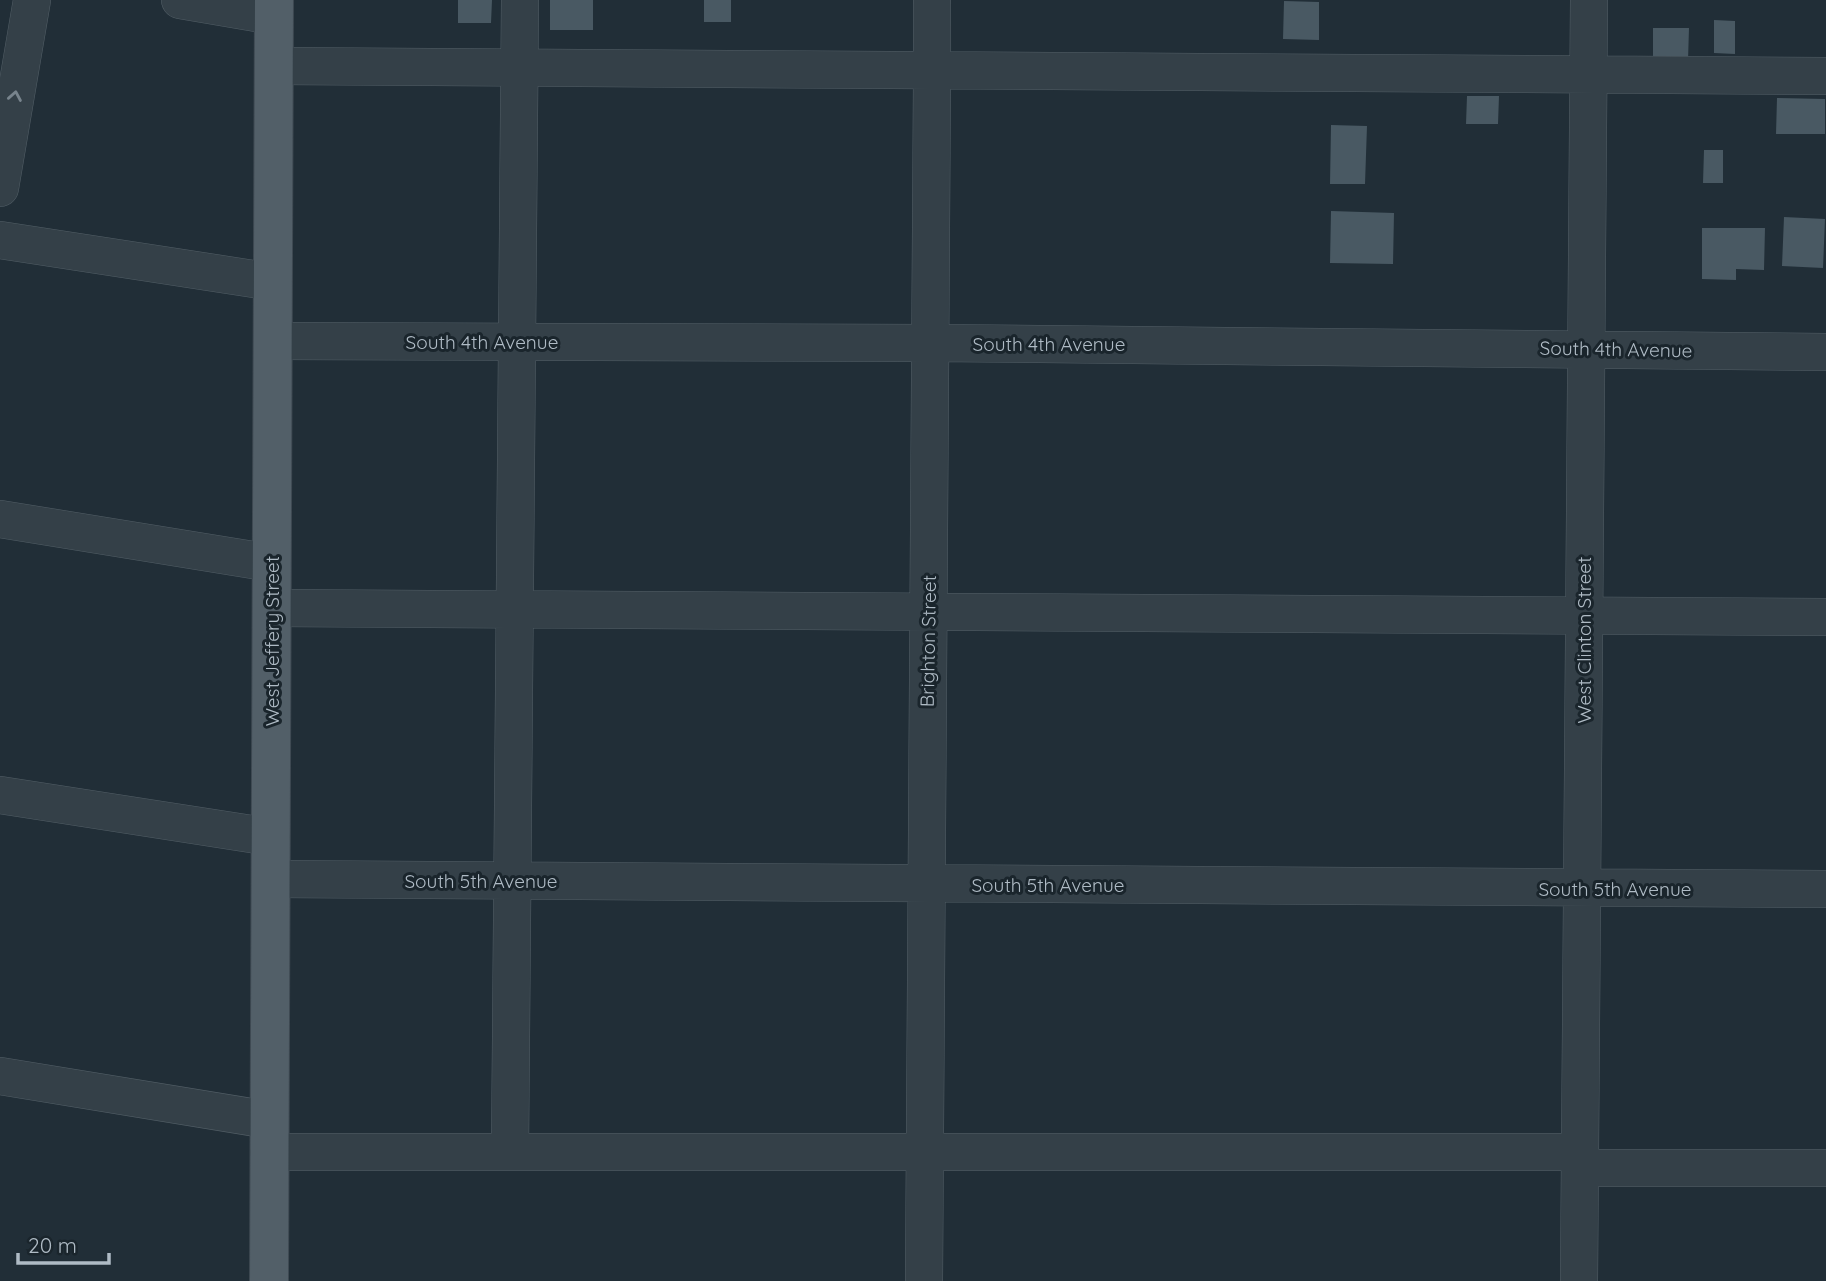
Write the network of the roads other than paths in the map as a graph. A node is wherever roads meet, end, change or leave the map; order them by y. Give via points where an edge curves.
1 (32, 0) edge
2 (180, 0) edge
3 (520, 0) edge
4 (932, 0) edge
5 (1589, 0) edge
6 (274, 8) edge
7 (274, 66) junction
8 (519, 68) junction
9 (932, 70) junction
10 (1588, 75) junction
11 (1826, 76) edge
12 (0, 188) edge
13 (0, 240) edge
14 (273, 282) junction
15 (273, 341) junction
16 (517, 342) junction
17 (933, 343) junction
18 (1584, 348) junction
19 (1826, 352) edge
20 (0, 519) edge
21 (272, 563) junction
22 (272, 608) junction
23 (515, 610) junction
24 (929, 611) junction
25 (1584, 616) junction
26 (1826, 617) edge
27 (0, 795) edge
28 (271, 837) junction
29 (271, 879) junction
30 (512, 881) junction
31 (924, 884) junction
32 (1583, 889) junction
33 (1826, 889) edge
34 (0, 1076) edge
35 (269, 1136) junction
36 (510, 1152) junction
37 (924, 1153) junction
38 (1580, 1160) junction
39 (1826, 1168) edge
40 (269, 1281) edge
41 (923, 1281) edge
42 (1578, 1281) edge

12 -> 1 street
2 - 6 street
3 - 8 street
4 - 9 street, Brighton Street
5 - 10 street, West Clinton Street
6 - 7 main road, West Jeffery Street
7 - 8 street
7 - 14 main road, West Jeffery Street
8 - 9 street
8 - 16 street
9 - 10 street
9 - 17 street, Brighton Street
10 - 11 street
10 - 18 street, West Clinton Street
13 - 14 street
14 - 15 main road, West Jeffery Street
15 - 16 street, South 4th Avenue
15 - 21 main road, West Jeffery Street
16 - 17 street, South 4th Avenue
16 - 23 street
17 - 18 street, South 4th Avenue
17 - 24 street, Brighton Street
18 - 19 street, South 4th Avenue
18 - 25 street, West Clinton Street
20 - 21 street
21 - 22 main road, West Jeffery Street
22 - 23 street
22 - 28 main road, West Jeffery Street
23 - 24 street
23 - 30 street
24 - 25 street
24 - 31 street, Brighton Street
25 - 26 street
25 - 32 street, West Clinton Street
27 - 28 street
28 - 29 main road, West Jeffery Street
29 - 30 street, South 5th Avenue
29 - 35 main road, West Jeffery Street
30 - 31 street, South 5th Avenue
30 - 36 street
31 - 32 street, South 5th Avenue
31 - 37 street, Brighton Street
32 - 33 street, South 5th Avenue
32 - 38 street, West Clinton Street
34 - 35 street
35 - 36 street
35 - 40 main road, West Jeffery Street
36 - 37 street
37 - 38 street
37 - 41 street, Brighton Street
38 - 39 street
38 - 42 street, West Clinton Street

